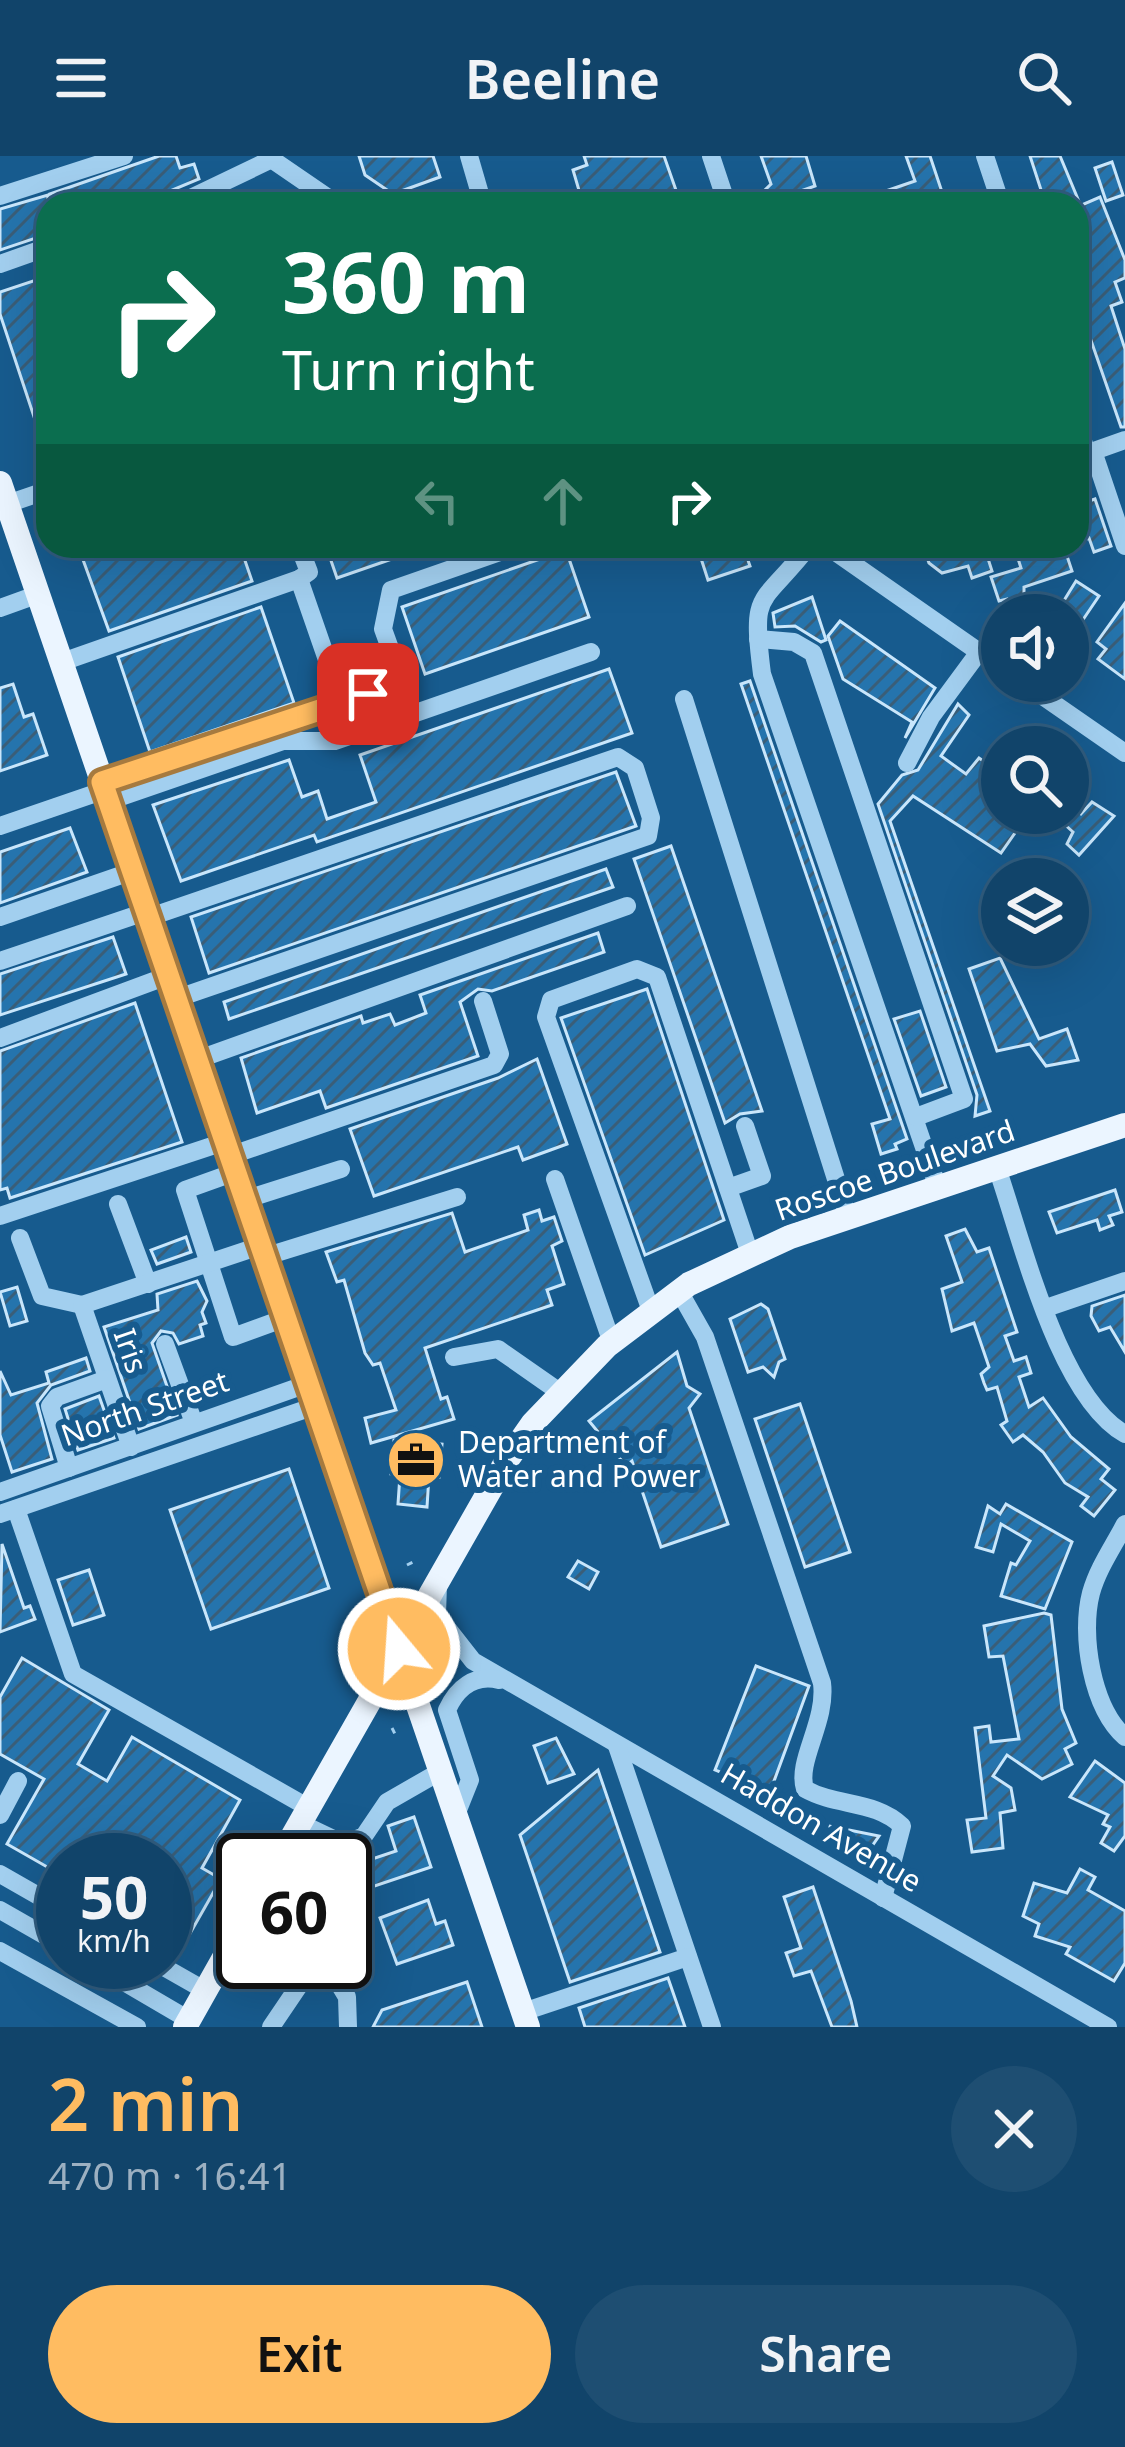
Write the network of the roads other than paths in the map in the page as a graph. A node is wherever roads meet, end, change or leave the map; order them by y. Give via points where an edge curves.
1 (124, 156) edge
2 (469, 156) edge
3 (710, 156) edge
4 (985, 156) edge
5 (269, 158) edge
6 (202, 192) edge
7 (319, 192) edge
8 (480, 192) edge
9 (723, 192) edge
10 (997, 192) edge
11 (0, 196) edge
12 (36, 252) edge
13 (0, 264) edge
14 (1125, 440) edge
15 (1089, 453) edge
16 (1089, 461) edge
17 (36, 491) edge
18 (4, 494) edge
19 (1125, 545) edge
20 (304, 558) edge
21 (483, 558) edge
22 (797, 558) edge
23 (852, 558) edge
24 (298, 580) junction
25 (39, 594) junction
26 (0, 608) edge
27 (758, 639) junction
28 (591, 652) dead end
29 (979, 652) joint
30 (62, 662) junction
31 (684, 699) dead end
32 (1051, 702) edge
33 (342, 703) junction
34 (1125, 753) edge
35 (907, 763) dead end
36 (106, 791) junction
37 (0, 826) edge
38 (133, 871) junction
39 (627, 906) dead end
40 (149, 914) junction
41 (0, 917) edge
42 (0, 961) edge
43 (174, 986) junction
44 (483, 1001) dead end
45 (0, 1038) edge
46 (199, 1060) junction
47 (916, 1117) junction
48 (1125, 1125) edge
49 (745, 1126) dead end
50 (232, 1156) junction
51 (997, 1168) junction
52 (341, 1169) dead end
53 (556, 1179) dead end
54 (728, 1188) junction
55 (938, 1188) junction
56 (458, 1197) dead end
57 (247, 1199) junction
58 (118, 1204) dead end
59 (0, 1216) edge
60 (848, 1217) junction
61 (20, 1238) dead end
62 (265, 1251) junction
63 (750, 1254) junction
64 (207, 1264) junction
65 (1125, 1281) edge
66 (148, 1284) junction
67 (684, 1287) junction
68 (82, 1305) junction
69 (1046, 1308) junction
70 (651, 1311) junction
71 (288, 1317) junction
72 (612, 1343) junction
73 (165, 1344) dead end
74 (454, 1357) dead end
75 (107, 1379) junction
76 (561, 1393) junction
77 (314, 1394) junction
78 (194, 1423) junction
79 (1125, 1434) edge
80 (131, 1447) junction
81 (0, 1468) edge
82 (69, 1468) junction
83 (4, 1491) edge
84 (8, 1512) edge
85 (1125, 1524) edge
86 (439, 1574) junction
87 (399, 1649) junction
88 (504, 1681) junction
89 (1125, 1737) edge
90 (617, 1746) junction
91 (441, 1772) junction
92 (18, 1780) dead end
93 (0, 1815) edge
94 (304, 1815) junction
95 (456, 1815) junction
96 (294, 1833) edge
97 (0, 1874) edge
98 (36, 1895) edge
99 (883, 1898) junction
100 (0, 1910) edge
101 (36, 1931) edge
102 (0, 1951) edge
103 (688, 1957) junction
104 (216, 1972) edge
105 (192, 1982) edge
106 (132, 1989) edge
107 (297, 1989) edge
108 (342, 1989) edge
109 (206, 1990) junction
110 (526, 2020) edge
111 (187, 2024) edge
112 (137, 2027) edge
113 (271, 2027) edge
114 (348, 2027) edge
115 (712, 2027) edge
116 (1108, 2027) edge

1 - 11 street
2 - 8 street
3 - 9 street
4 - 10 street
5 - 6 street
5 - 7 street
12 - 13 street
14 - 15 street
16 - 19 street
17 - 18 street
18 - 25 main road
20 - 24 street via 309,572
21 - 33 street via 391,590 383,629 400,676
22 - 27 street via 759,598
23 - 29 street
24 - 30 street
24 - 33 street
25 - 26 street
25 - 30 main road
27 - 47 street via 762,674
27 - 47 street via 813,653 964,1099
28 - 36 street via 335,742 283,742
29 - 35 street
30 - 36 main road
31 - 60 street
32 - 34 street
33 - 36 street
36 - 37 street
36 - 38 main road
38 - 40 main road
38 - 41 street
39 - 46 street
40 - 42 street
40 - 43 main road
40 - 43 street via 618,757 635,768 651,818 648,836
43 - 45 street
43 - 46 main road
44 - 50 street via 500,1054 494,1065
46 - 50 main road
47 - 55 street
48 - 51 main road, Roscoe Boulevard
49 - 54 street via 761,1176
50 - 57 main road
50 - 59 street
50 - 64 street via 185,1190
51 - 55 main road, Roscoe Boulevard
51 - 69 street
52 - 57 street
53 - 72 street
54 - 63 street
54 - 70 street via 657,977 637,969 551,1000 546,1017
55 - 60 main road, Roscoe Boulevard
56 - 62 street
57 - 62 main road
58 - 66 street
60 - 63 main road, Roscoe Boulevard
61 - 68 street, Iris via 42,1296
62 - 64 street
62 - 71 main road
63 - 67 main road, Roscoe Boulevard
64 - 66 street
64 - 71 street via 233,1337
65 - 69 street
66 - 68 street
67 - 70 main road, Roscoe Boulevard
67 - 99 street via 822,1682 825,1711 801,1776 805,1789 886,1811 902,1826
68 - 75 street, Iris
69 - 79 street via 1081,1386 1109,1426
70 - 72 main road, Roscoe Boulevard
71 - 77 main road
72 - 76 main road, Roscoe Boulevard
73 - 78 street
74 - 76 street via 498,1349
75 - 80 street, Iris
75 - 82 street via 50,1406
76 - 86 main road, Roscoe Boulevard via 507,1460
77 - 78 street, North Street
77 - 84 street
77 - 87 main road
78 - 80 street, North Street
80 - 82 street, North Street
81 - 83 street
82 - 83 street, North Street
84 - 94 street via 73,1674
85 - 89 street via 1088,1608 1096,1685 1106,1716
86 - 87 main road, Roscoe Boulevard
86 - 88 street, Haddon Avenue via 437,1616 446,1632
87 - 91 main road
87 - 94 main road, Roscoe Boulevard
88 - 90 street, Haddon Avenue
88 - 95 street via 475,1680 447,1710 470,1780
90 - 99 street, Haddon Avenue
90 - 103 street
91 - 94 street via 387,1802 364,1836 344,1844
91 - 95 main road
92 - 93 street
94 - 96 main road, Roscoe Boulevard
95 - 110 main road
97 - 98 street
99 - 116 street, Haddon Avenue
100 - 101 street
102 - 112 street
103 - 110 street
103 - 115 street
104 - 109 main road
105 - 109 street
106 - 111 street
107 - 113 street
108 - 114 street
109 - 111 main road

